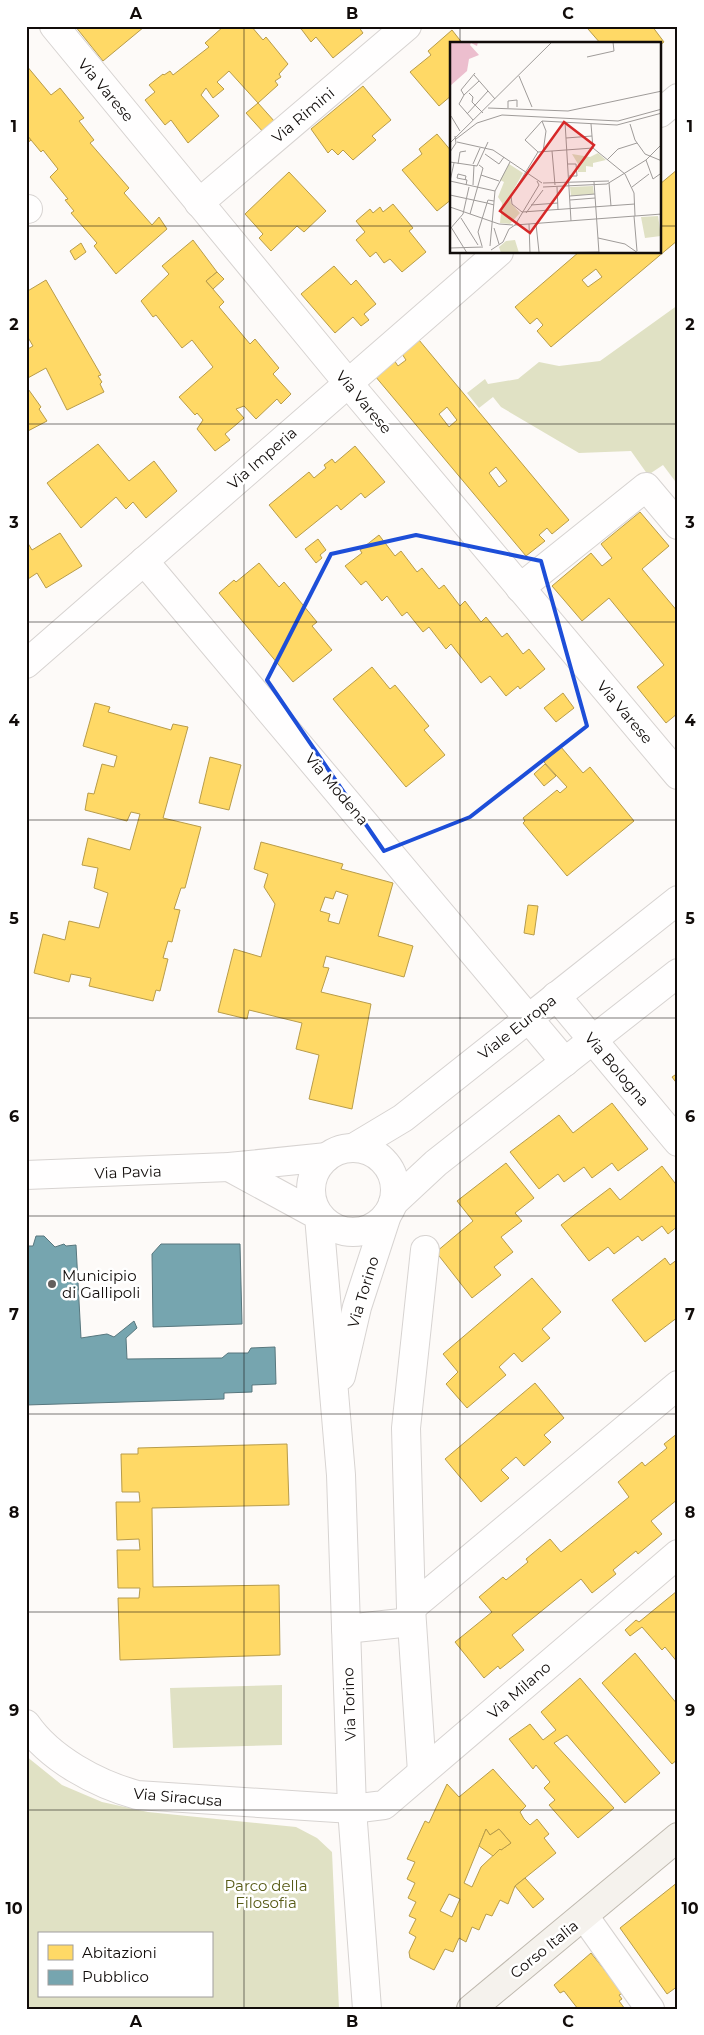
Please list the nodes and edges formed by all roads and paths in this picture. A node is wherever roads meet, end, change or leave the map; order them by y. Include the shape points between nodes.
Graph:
1 (54, 26) edge
2 (407, 26) edge
3 (678, 98) edge
4 (662, 111) edge
5 (200, 203) junction
6 (497, 254) edge
7 (348, 383) junction
8 (678, 525) edge
9 (144, 561) junction
10 (520, 588) junction
11 (26, 664) edge
12 (673, 758) edge
13 (678, 900) edge
14 (678, 973) edge
15 (556, 996) junction
16 (529, 1018) junction
17 (592, 1040) junction
18 (565, 1062) junction
19 (678, 1142) edge
20 (353, 1148) junction
21 (327, 1156) junction
22 (229, 1167) junction
23 (26, 1175) edge
24 (390, 1209) junction
25 (318, 1216) junction
26 (425, 1250) dead end
27 (678, 1385) edge
28 (335, 1399) junction
29 (678, 1554) edge
30 (411, 1615) junction
31 (346, 1629) junction
32 (26, 1724) edge
33 (422, 1772) junction
34 (352, 1809) junction
35 (678, 1837) edge
36 (584, 1916) junction
37 (367, 2009) edge
38 (471, 2009) edge
39 (650, 2009) edge

1 - 5 street, Via Varese
2 - 5 street, Via Rimini
3 - 4 street
5 - 7 street, Via Varese
6 - 7 street, Via Imperia
7 - 9 street, Via Imperia
7 - 10 street, Via Varese
8 - 10 street via 646,487
9 - 11 street, Via Imperia
9 - 16 street, Via Modena
10 - 12 street, Via Varese
13 - 15 street, Viale Europa
14 - 17 street
15 - 16 street, Viale Europa
15 - 17 street, Via Bologna
16 - 18 street, Via Modena
16 - 20 street, Viale Europa via 403,1118
17 - 18 street
17 - 19 street, Via Bologna
18 - 24 street via 436,1163
20 - 21 street
20 - 24 street via 378,1156 387,1165 395,1190
21 - 22 street, Via Pavia
21 - 25 street via 312,1178 310,1191
22 - 23 street, Via Pavia
22 - 25 street
24 - 25 street via 378,1224 366,1231 353,1233 340,1231
24 - 28 street, Via Torino via 357,1307
25 - 28 street, Via Torino
26 - 30 street via 406,1428
27 - 30 street
28 - 31 street, Via Torino
29 - 33 street, Via Milano
30 - 31 street
30 - 33 street
31 - 34 street, Via Torino
32 - 34 street, Via Siracusa via 34,1736 73,1767 115,1789 137,1795
33 - 34 street, Via Milano via 384,1805
34 - 37 street, Via Torino
35 - 36 main road, Corso Italia
36 - 38 main road, Corso Italia
36 - 39 street

